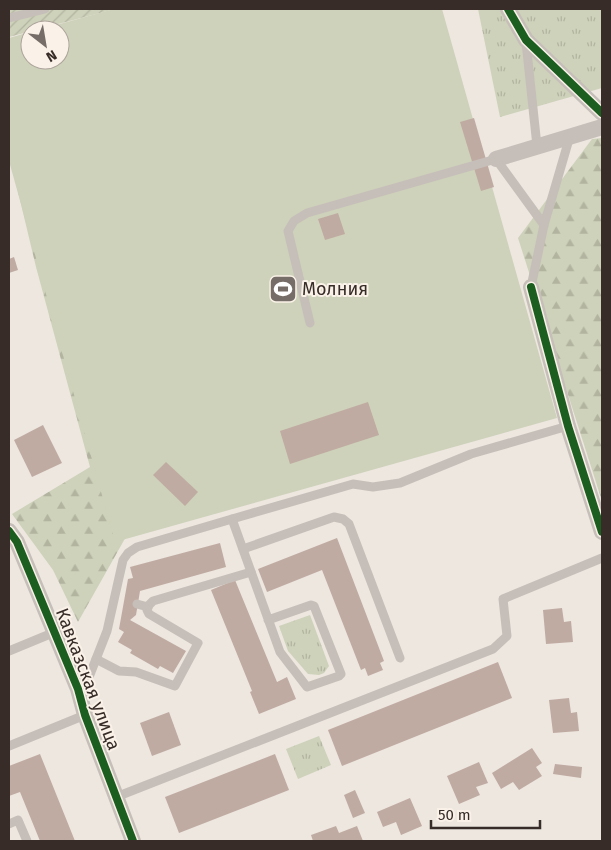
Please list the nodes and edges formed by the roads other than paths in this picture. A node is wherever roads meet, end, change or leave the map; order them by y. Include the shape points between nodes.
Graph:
1 (45, 9) edge
2 (508, 9) edge
3 (9, 18) edge
4 (526, 40) junction
5 (602, 113) edge
6 (602, 127) edge
7 (570, 136) junction
8 (536, 146) junction
9 (496, 159) junction
10 (544, 225) junction
11 (531, 287) joint
12 (310, 323) dead end
13 (568, 426) junction
14 (232, 519) junction
15 (9, 531) edge
16 (602, 532) edge
17 (243, 549) junction
18 (602, 558) edge
19 (251, 572) junction
20 (114, 599) junction
21 (124, 601) dead end
22 (137, 604) dead end
23 (148, 607) junction
24 (268, 620) junction
25 (55, 632) junction
26 (9, 650) edge
27 (400, 658) dead end
28 (96, 659) junction
29 (78, 689) junction
30 (85, 715) junction
31 (9, 746) edge
32 (116, 797) junction
33 (9, 824) edge
34 (27, 841) edge
35 (133, 841) edge

1 - 3 lane
2 - 4 street
4 - 5 street
4 - 8 lane
6 - 7 street
7 - 8 street
7 - 10 lane
8 - 9 street
9 - 10 lane
9 - 12 lane via 307,213 294,221 288,231
10 - 11 lane
11 - 13 street
13 - 14 lane via 471,454 400,483 373,487 353,484
13 - 16 street
14 - 17 lane
14 - 20 lane via 132,550 123,560
15 - 25 street, Кавказская улица via 17,542
17 - 19 lane
17 - 27 lane via 334,518 343,519 349,524
18 - 32 lane via 503,599 507,636 493,649
19 - 23 lane via 153,601
19 - 24 lane
20 - 21 lane
20 - 28 lane
22 - 23 lane
23 - 28 lane via 149,614 198,643 177,685 136,672 119,671
24 - 24 lane via 280,652 304,685 310,687 341,674 314,606
25 - 26 lane
25 - 29 street, Кавказская улица
28 - 29 lane via 89,677
29 - 30 street, Кавказская улица
30 - 31 lane
30 - 32 street, Кавказская улица
32 - 35 street, Кавказская улица
33 - 34 lane via 18,820

